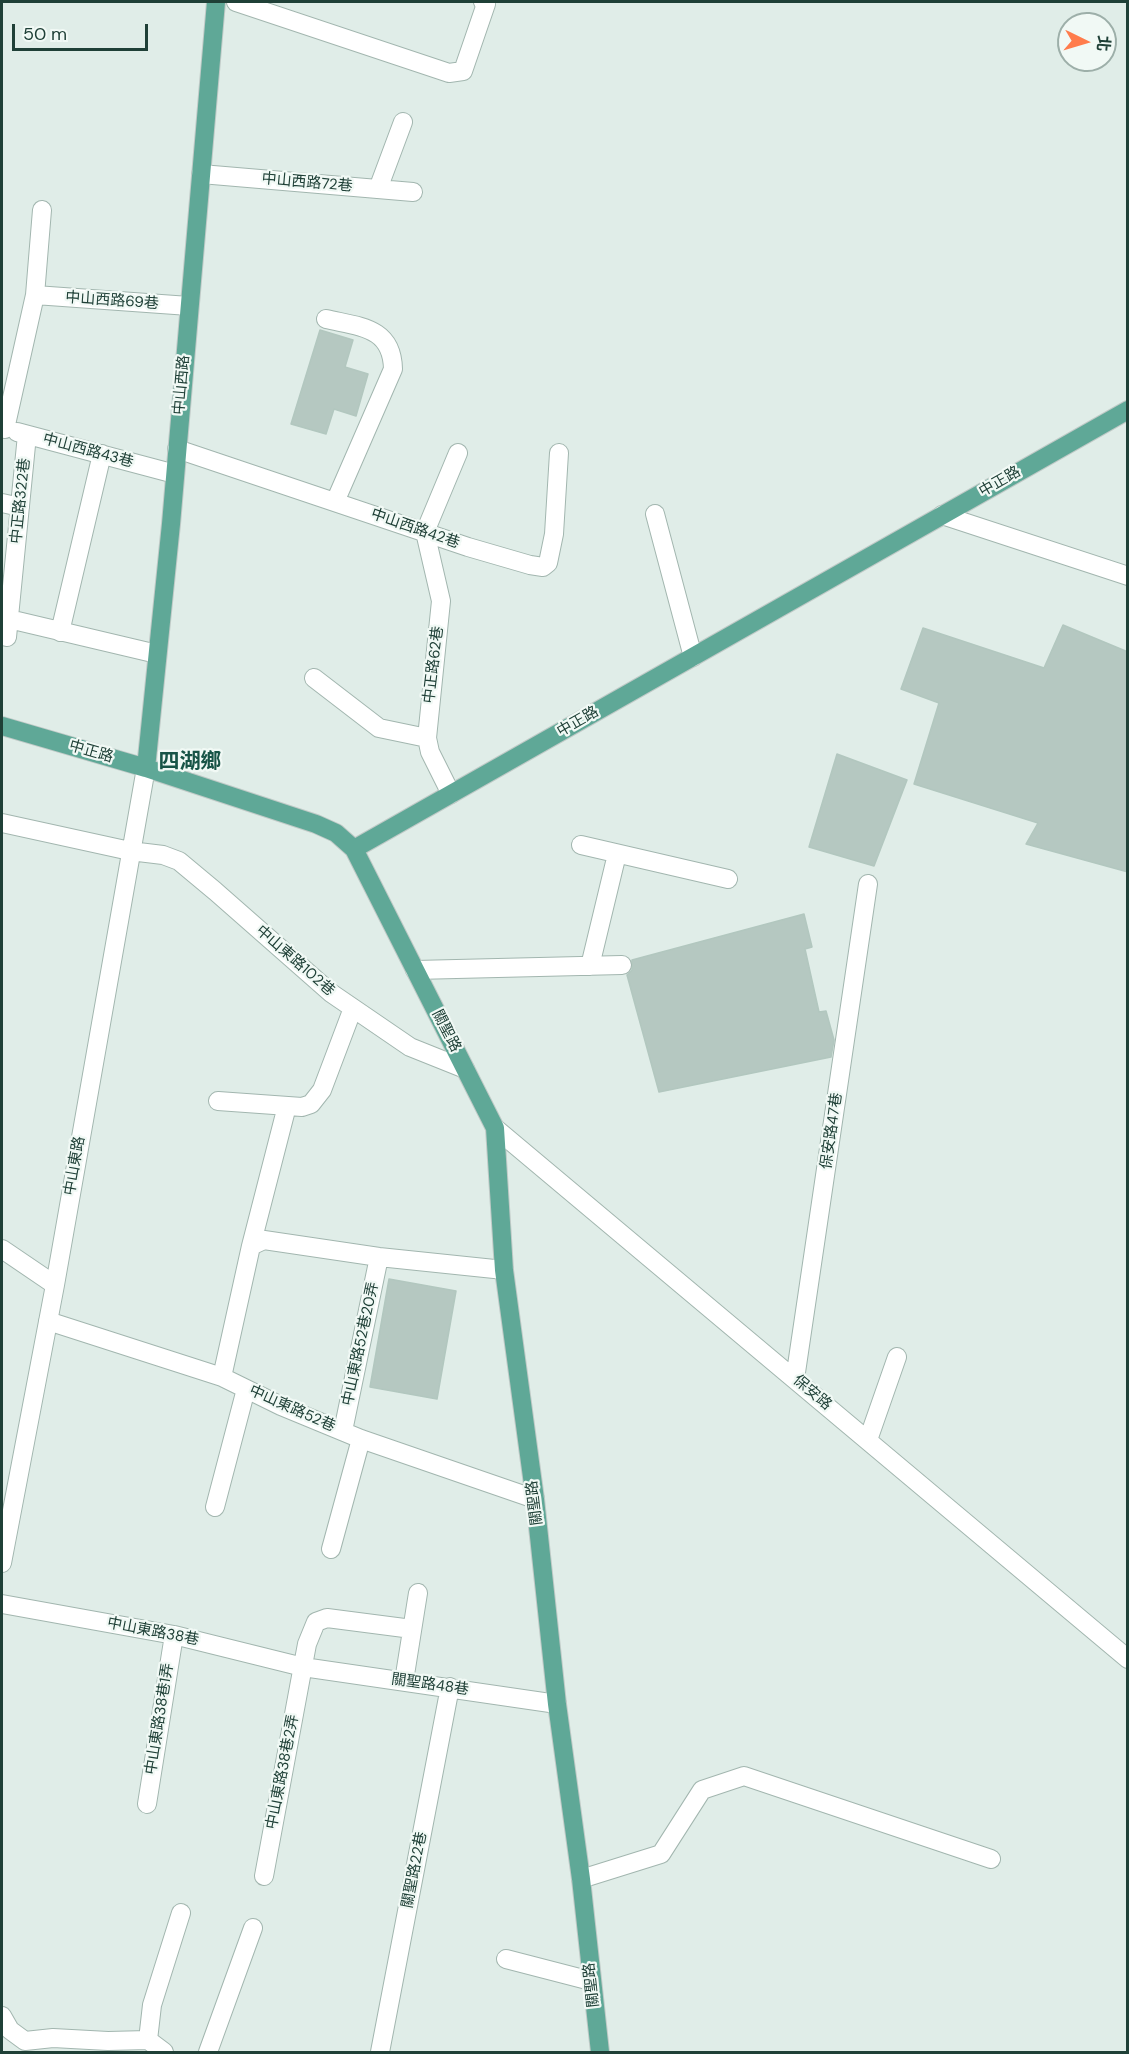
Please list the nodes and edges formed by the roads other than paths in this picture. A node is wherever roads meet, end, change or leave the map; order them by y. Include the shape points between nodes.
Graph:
1 (216, 2) edge
2 (236, 2) edge
3 (483, 2) edge
4 (403, 122) dead end
5 (201, 174) junction
6 (378, 189) junction
7 (413, 192) dead end
8 (42, 210) dead end
9 (35, 295) junction
10 (189, 306) junction
11 (326, 319) dead end
12 (1128, 410) edge
13 (3, 429) edge
14 (27, 435) junction
15 (177, 449) junction
16 (458, 453) dead end
17 (559, 453) dead end
18 (102, 454) junction
19 (175, 474) junction
20 (335, 502) junction
21 (2, 503) edge
22 (20, 507) junction
23 (655, 514) dead end
24 (942, 515) junction
25 (425, 532) junction
26 (1128, 576) edge
27 (9, 619) junction
28 (60, 632) junction
29 (3, 642) edge
30 (157, 654) junction
31 (693, 657) junction
32 (314, 678) dead end
33 (2, 726) edge
34 (427, 738) junction
35 (146, 768) junction
36 (451, 794) junction
37 (2, 823) edge
38 (581, 845) dead end
39 (354, 849) junction
40 (130, 850) junction
41 (617, 854) junction
42 (728, 879) dead end
43 (868, 884) dead end
44 (622, 965) dead end
45 (590, 966) junction
46 (416, 970) junction
47 (353, 1008) junction
48 (465, 1069) junction
49 (218, 1101) dead end
50 (287, 1106) junction
51 (495, 1128) junction
52 (251, 1246) junction
53 (2, 1249) edge
54 (379, 1257) junction
55 (504, 1270) junction
56 (55, 1284) junction
57 (48, 1322) junction
58 (897, 1357) dead end
59 (222, 1377) junction
60 (795, 1379) junction
61 (246, 1389) junction
62 (342, 1431) junction
63 (361, 1439) junction
64 (868, 1440) junction
65 (535, 1499) junction
66 (215, 1507) dead end
67 (331, 1549) dead end
68 (2, 1563) edge
69 (418, 1593) dead end
70 (2, 1604) edge
71 (412, 1629) junction
72 (174, 1635) junction
73 (1128, 1659) edge
74 (303, 1667) junction
75 (404, 1681) junction
76 (450, 1687) junction
77 (557, 1704) junction
78 (147, 1804) dead end
79 (992, 1858) dead end
80 (264, 1876) dead end
81 (581, 1879) junction
82 (181, 1913) dead end
83 (253, 1928) dead end
84 (506, 1959) dead end
85 (591, 1981) junction
86 (2, 2016) edge
87 (148, 2040) junction
88 (164, 2052) edge
89 (208, 2052) edge
90 (380, 2052) edge
91 (600, 2052) edge

1 - 5 main road, 中山西路
2 - 3 street via 449,73 463,71 486,4
4 - 6 street
5 - 6 street, 中山西路72巷
5 - 10 main road, 中山西路
6 - 7 street, 中山西路72巷
8 - 9 street
9 - 10 street, 中山西路69巷
9 - 13 street
10 - 15 main road, 中山西路
11 - 20 street via 383,337 392,352 393,369
12 - 24 main road, 中正路
13 - 14 street, 中山西路43巷
14 - 18 street, 中山西路43巷
14 - 22 street, 中正路322巷
15 - 19 main road, 中山西路
15 - 20 street, 中山西路42巷
16 - 25 street
17 - 25 street, 中山西路42巷 via 551,555 543,567
18 - 19 street, 中山西路43巷
18 - 28 street
19 - 30 main road, 中山西路
20 - 25 street, 中山西路42巷
21 - 22 street
22 - 27 street, 中正路322巷
23 - 31 street
24 - 26 street
24 - 31 main road, 中正路
25 - 34 street, 中正路62巷 via 441,601
27 - 28 street
27 - 29 street, 中正路322巷
28 - 30 street
30 - 35 main road, 中山西路
31 - 36 main road, 中正路
32 - 34 street via 379,728
33 - 35 main road, 中正路
34 - 36 street, 中正路62巷
35 - 39 main road, 中正路 via 316,824 336,833
35 - 40 street, 中山東路
36 - 39 main road, 中正路
37 - 40 street, 中山東路102巷
38 - 41 street
39 - 46 main road, 關聖路
40 - 47 street, 中山東路102巷 via 163,855 190,868
40 - 56 street, 中山東路
41 - 42 street
41 - 45 street
43 - 60 street, 保安路47巷
44 - 45 street
45 - 46 street
46 - 48 main road, 關聖路
47 - 48 street, 中山東路102巷 via 410,1047
47 - 50 street via 318,1097 302,1107
48 - 51 main road, 關聖路
49 - 50 street
50 - 52 street
51 - 55 main road, 關聖路
51 - 60 street, 保安路
52 - 54 street via 264,1240
52 - 59 street
53 - 56 street
54 - 55 street
54 - 62 street, 中山東路52巷20弄
55 - 65 main road, 關聖路
56 - 57 street, 中山東路
57 - 59 street, 中山東路52巷
57 - 68 street, 中山東路
58 - 64 street
59 - 61 street, 中山東路52巷
60 - 64 street, 保安路
61 - 62 street, 中山東路52巷
61 - 66 street
62 - 63 street, 中山東路52巷
63 - 65 street, 中山東路52巷
63 - 67 street
64 - 73 street, 保安路
65 - 77 main road, 關聖路
69 - 71 street
70 - 72 street, 中山東路38巷
71 - 74 street, 中山東路38巷2弄 via 327,1618 316,1622
71 - 75 street
72 - 74 street, 中山東路38巷
72 - 78 street, 中山東路38巷1弄
74 - 75 street, 關聖路48巷
74 - 80 street, 中山東路38巷2弄
75 - 76 street, 關聖路48巷
76 - 77 street, 關聖路48巷
76 - 90 street, 關聖路22巷
77 - 81 main road, 關聖路
79 - 81 street via 744,1776 702,1790 661,1854
81 - 85 main road, 關聖路
82 - 87 street via 152,2005
83 - 89 street
84 - 85 street
85 - 91 main road, 關聖路
86 - 87 street via 10,2030 25,2041
87 - 88 street

